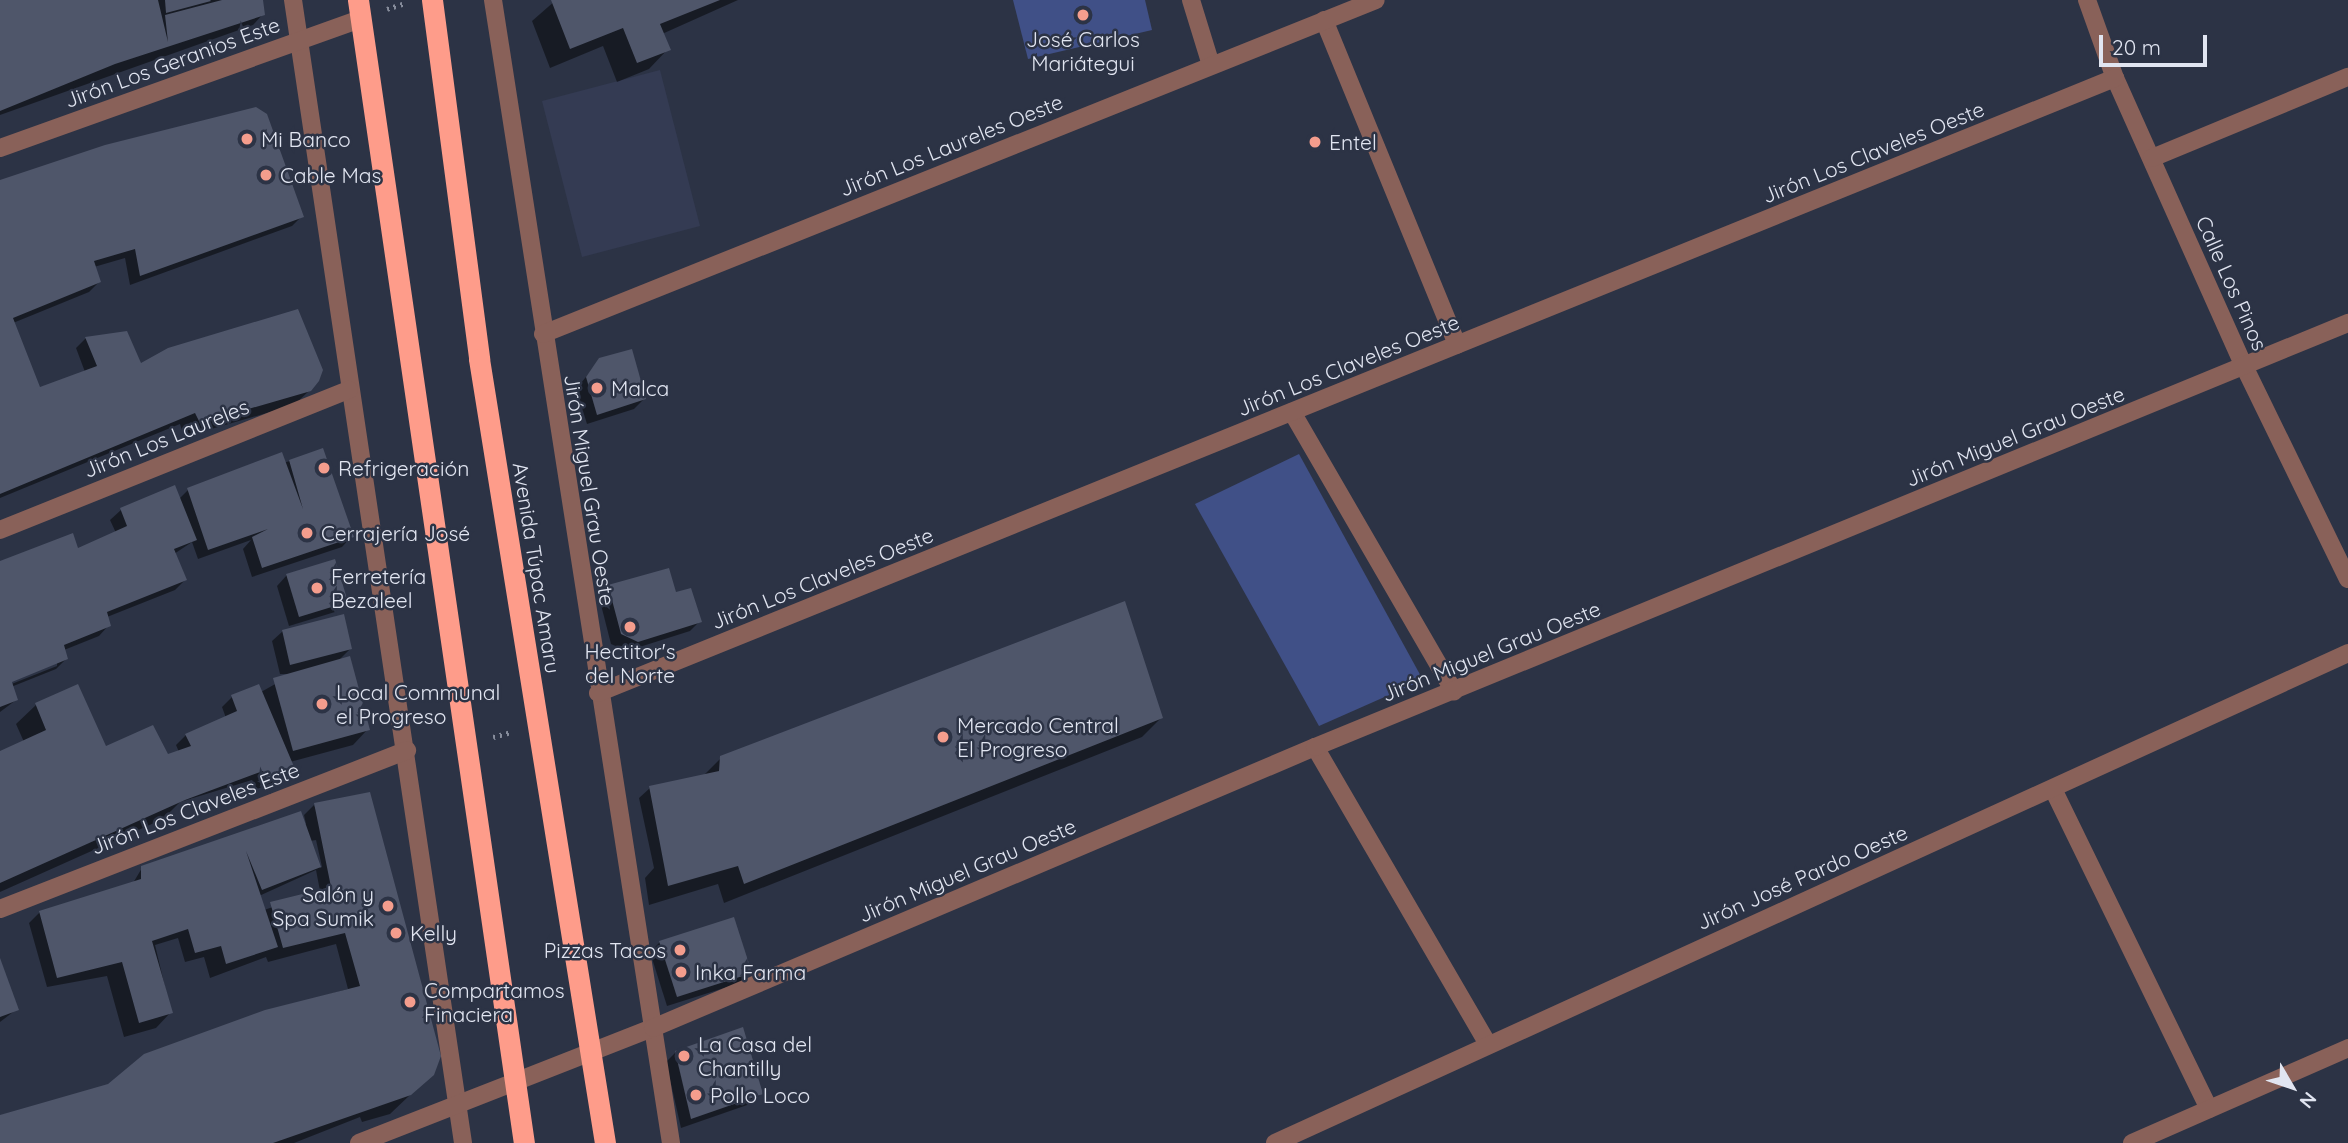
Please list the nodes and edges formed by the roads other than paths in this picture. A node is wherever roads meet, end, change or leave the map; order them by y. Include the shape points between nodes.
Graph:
1 (293, 0) edge
2 (432, 0) edge
3 (493, 0) edge
4 (1191, 0) edge
5 (1376, 0) edge
6 (2087, 0) edge
7 (359, 9) edge
8 (1324, 20) junction
9 (297, 41) junction
10 (1211, 65) junction
11 (2348, 77) edge
12 (2115, 78) junction
13 (0, 148) edge
14 (2152, 158) junction
15 (2348, 323) edge
16 (543, 334) junction
17 (1457, 345) junction
18 (2244, 366) junction
19 (349, 390) junction
20 (1292, 412) junction
21 (0, 530) edge
22 (2348, 579) edge
23 (2348, 653) edge
24 (1454, 691) junction
25 (598, 693) junction
26 (1315, 747) junction
27 (407, 750) junction
28 (2053, 789) junction
29 (0, 909) edge
30 (653, 1028) junction
31 (1487, 1042) junction
32 (2348, 1048) edge
33 (591, 1052) junction
34 (514, 1081) junction
35 (456, 1104) junction
36 (2209, 1109) junction
37 (1311, 1126) junction
38 (359, 1143) edge
39 (463, 1143) edge
40 (524, 1143) edge
41 (604, 1143) edge
42 (671, 1143) edge
43 (1275, 1143) edge
44 (1319, 1143) edge
45 (2132, 1143) edge

1 - 9 street
2 - 33 highway, Avenida Túpac Amaru via 479,359
3 - 16 street, Jirón Miguel Grau Oeste
4 - 10 street
5 - 8 street, Jirón Los Laureles Oeste
6 - 12 street, Calle Los Pinos
7 - 9 street, Jirón Los Geranios Este
7 - 34 highway
8 - 10 street, Jirón Los Laureles Oeste
8 - 17 street
9 - 13 street, Jirón Los Geranios Este
9 - 19 street
10 - 16 street, Jirón Los Laureles Oeste
11 - 14 street
12 - 14 street, Calle Los Pinos
12 - 17 street, Jirón Los Claveles Oeste
14 - 18 street, Calle Los Pinos
15 - 18 street, Jirón Miguel Grau Oeste
16 - 25 street, Jirón Miguel Grau Oeste
17 - 20 street, Jirón Los Claveles Oeste
18 - 22 street, Calle Los Pinos
18 - 24 street, Jirón Miguel Grau Oeste
19 - 21 street, Jirón Los Laureles
19 - 27 street
20 - 24 street
20 - 25 street, Jirón Los Claveles Oeste
23 - 28 street, Jirón José Pardo Oeste
24 - 26 street, Jirón Miguel Grau Oeste
25 - 30 street, Jirón Miguel Grau Oeste
26 - 30 street, Jirón Miguel Grau Oeste
26 - 31 street
27 - 29 street, Jirón Los Claveles Este
27 - 35 street
28 - 31 street, Jirón José Pardo Oeste
28 - 36 street
30 - 33 street, Jirón Miguel Grau Oeste
30 - 42 street, Jirón Miguel Grau Oeste
31 - 37 street, Jirón José Pardo Oeste
32 - 36 street
33 - 34 street, Jirón Miguel Grau Oeste
33 - 41 highway, Avenida Túpac Amaru
34 - 35 street, Jirón Miguel Grau Oeste
34 - 40 highway
35 - 38 street, Jirón Miguel Grau Oeste
35 - 39 street
36 - 45 street
37 - 43 street, Jirón José Pardo Oeste
37 - 44 street

